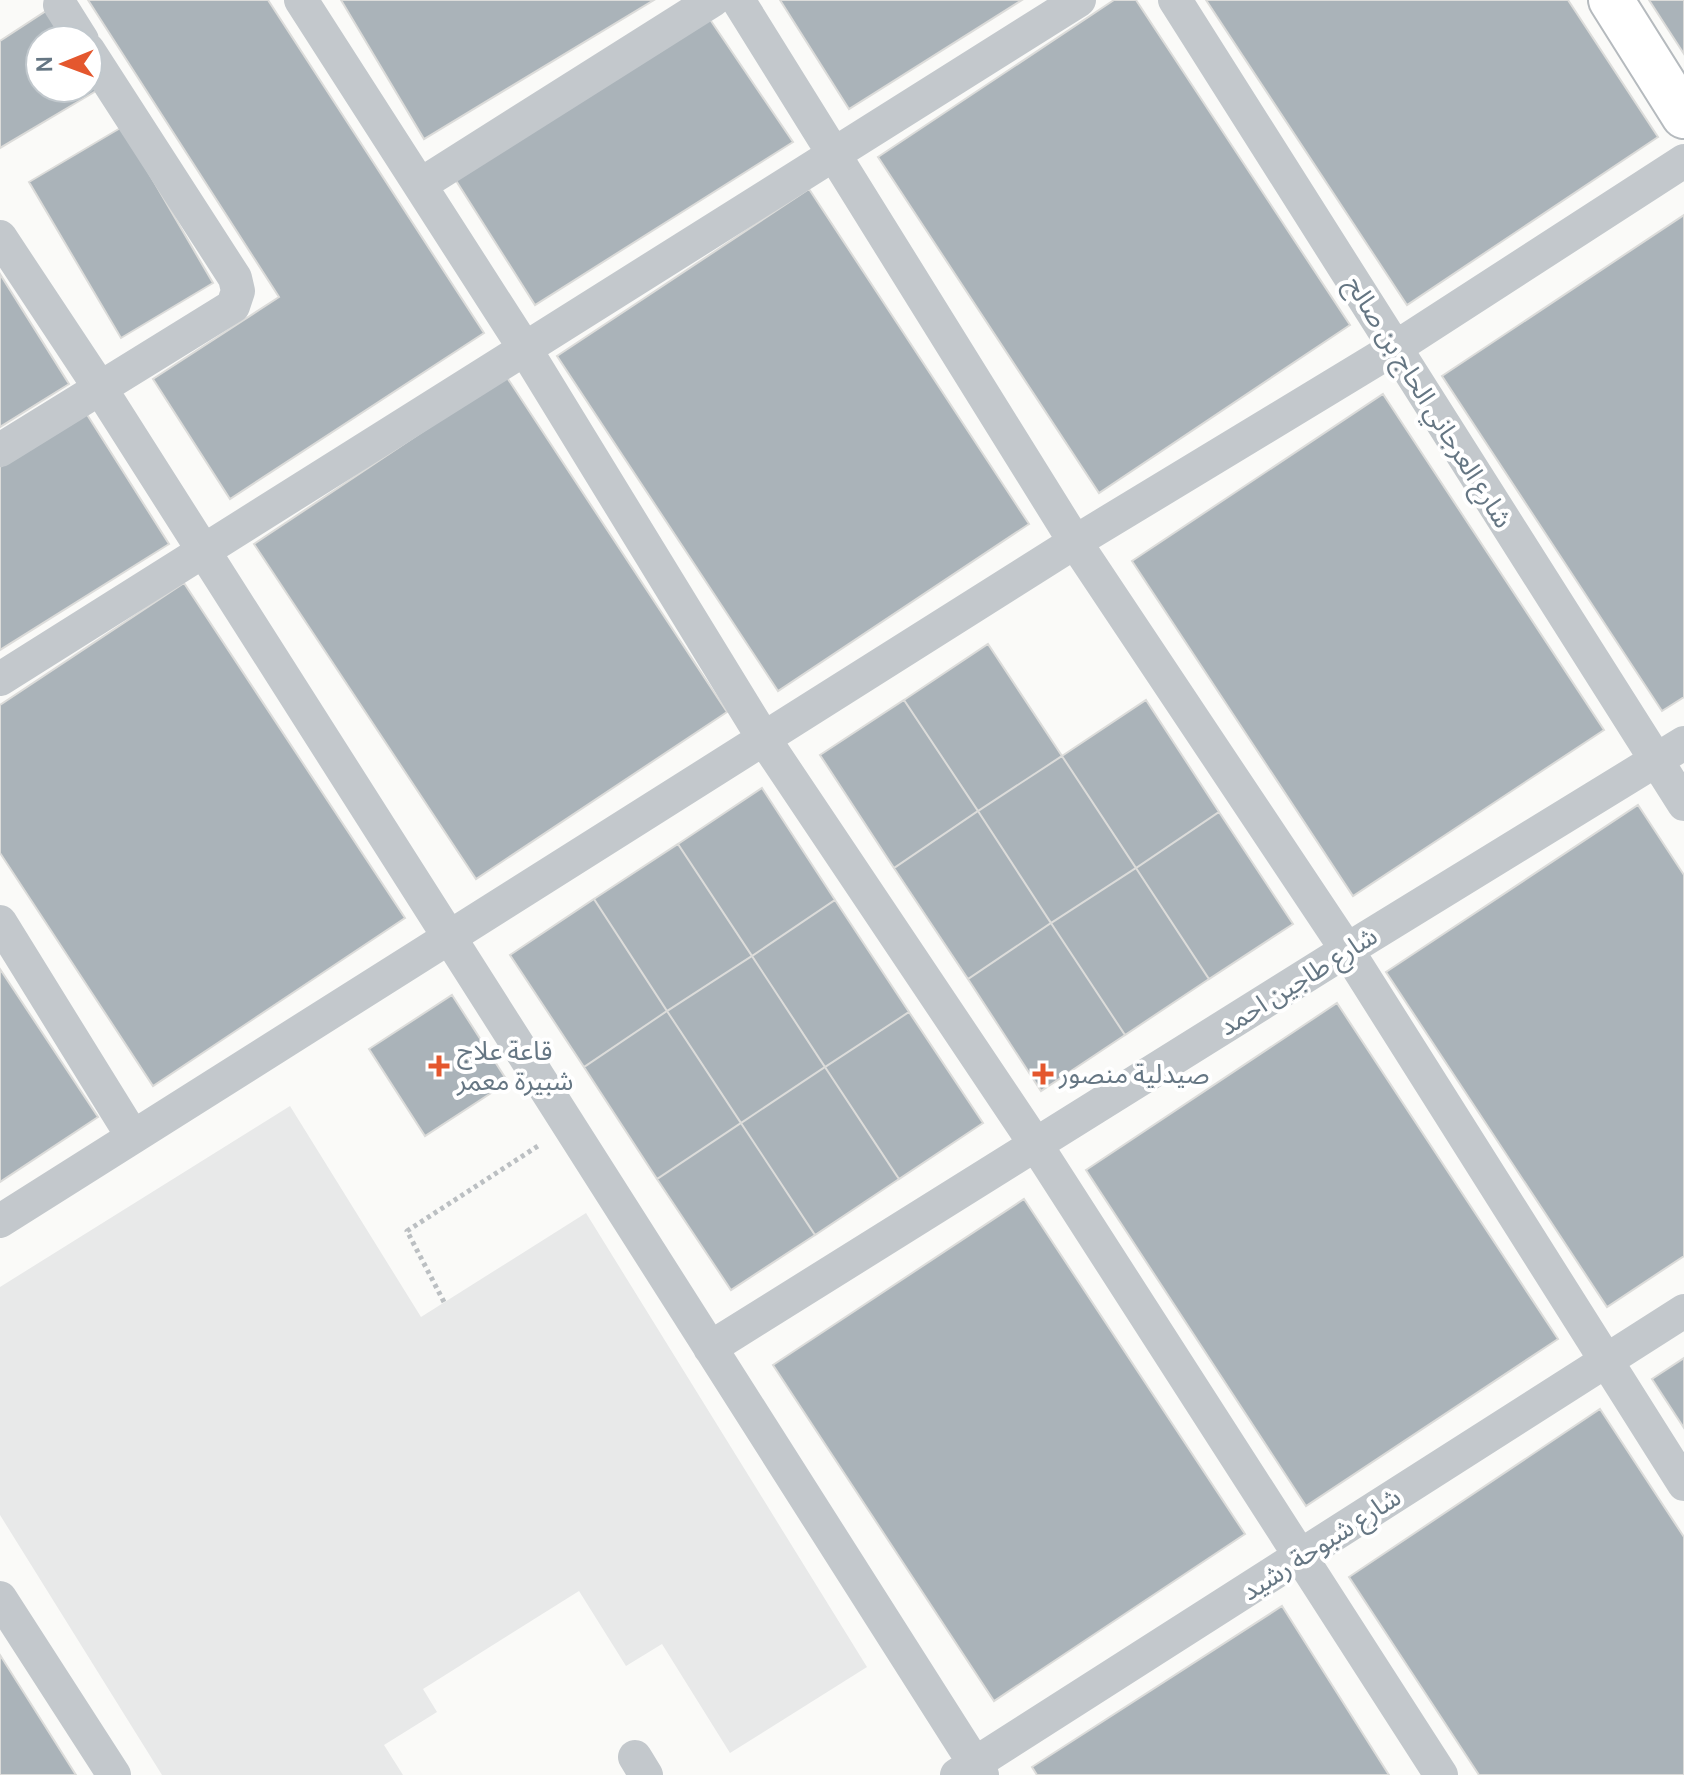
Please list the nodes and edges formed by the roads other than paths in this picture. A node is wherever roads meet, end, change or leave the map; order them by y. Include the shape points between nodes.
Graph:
1 (301, 0) edge
2 (713, 0) edge
3 (738, 0) edge
4 (1079, 0) edge
5 (1175, 0) edge
6 (1611, 0) edge
7 (60, 5) dead end
8 (72, 24) edge
9 (104, 75) edge
10 (1684, 116) edge
11 (835, 154) junction
12 (1684, 161) edge
13 (420, 185) junction
14 (0, 237) edge
15 (1395, 348) junction
16 (525, 349) junction
17 (100, 388) junction
18 (0, 450) edge
19 (1075, 542) junction
20 (203, 550) junction
21 (0, 679) edge
22 (764, 739) junction
23 (1670, 752) edge
24 (1684, 804) edge
25 (0, 922) edge
26 (450, 937) junction
27 (1347, 950) junction
28 (133, 1137) junction
29 (1036, 1145) junction
30 (0, 1221) edge
31 (1684, 1311) edge
32 (710, 1348) junction
33 (1605, 1362) junction
34 (1684, 1484) edge
35 (1301, 1556) junction
36 (0, 1598) edge
37 (971, 1771) edge
38 (114, 1775) edge
39 (1441, 1775) edge

1 - 13 street
2 - 13 street
3 - 11 street
4 - 11 street
5 - 15 street, شارع العرجاني الحاج بن صالح
6 - 10 main road
7 - 8 street
9 - 17 street via 235,278 238,291 233,306
11 - 16 street
11 - 19 street
12 - 15 street
13 - 16 street
14 - 17 street
15 - 19 street
15 - 23 street, شارع العرجاني الحاج بن صالح
16 - 20 street
16 - 22 street
17 - 18 street
17 - 20 street
19 - 22 street
19 - 27 street
20 - 21 street
20 - 26 street
22 - 26 street
22 - 29 street
23 - 24 street, شارع العرجاني الحاج بن صالح
23 - 27 street, شارع طاجين احمد
25 - 28 street
26 - 28 street
26 - 32 street
27 - 29 street, شارع طاجين احمد
27 - 33 street
28 - 30 street
29 - 32 street, شارع طاجين احمد
29 - 35 street
31 - 33 street, شارع شبوحة رشيد
32 - 37 street
33 - 34 street
33 - 35 street, شارع شبوحة رشيد
35 - 37 street, شارع شبوحة رشيد
35 - 39 street
36 - 38 street

